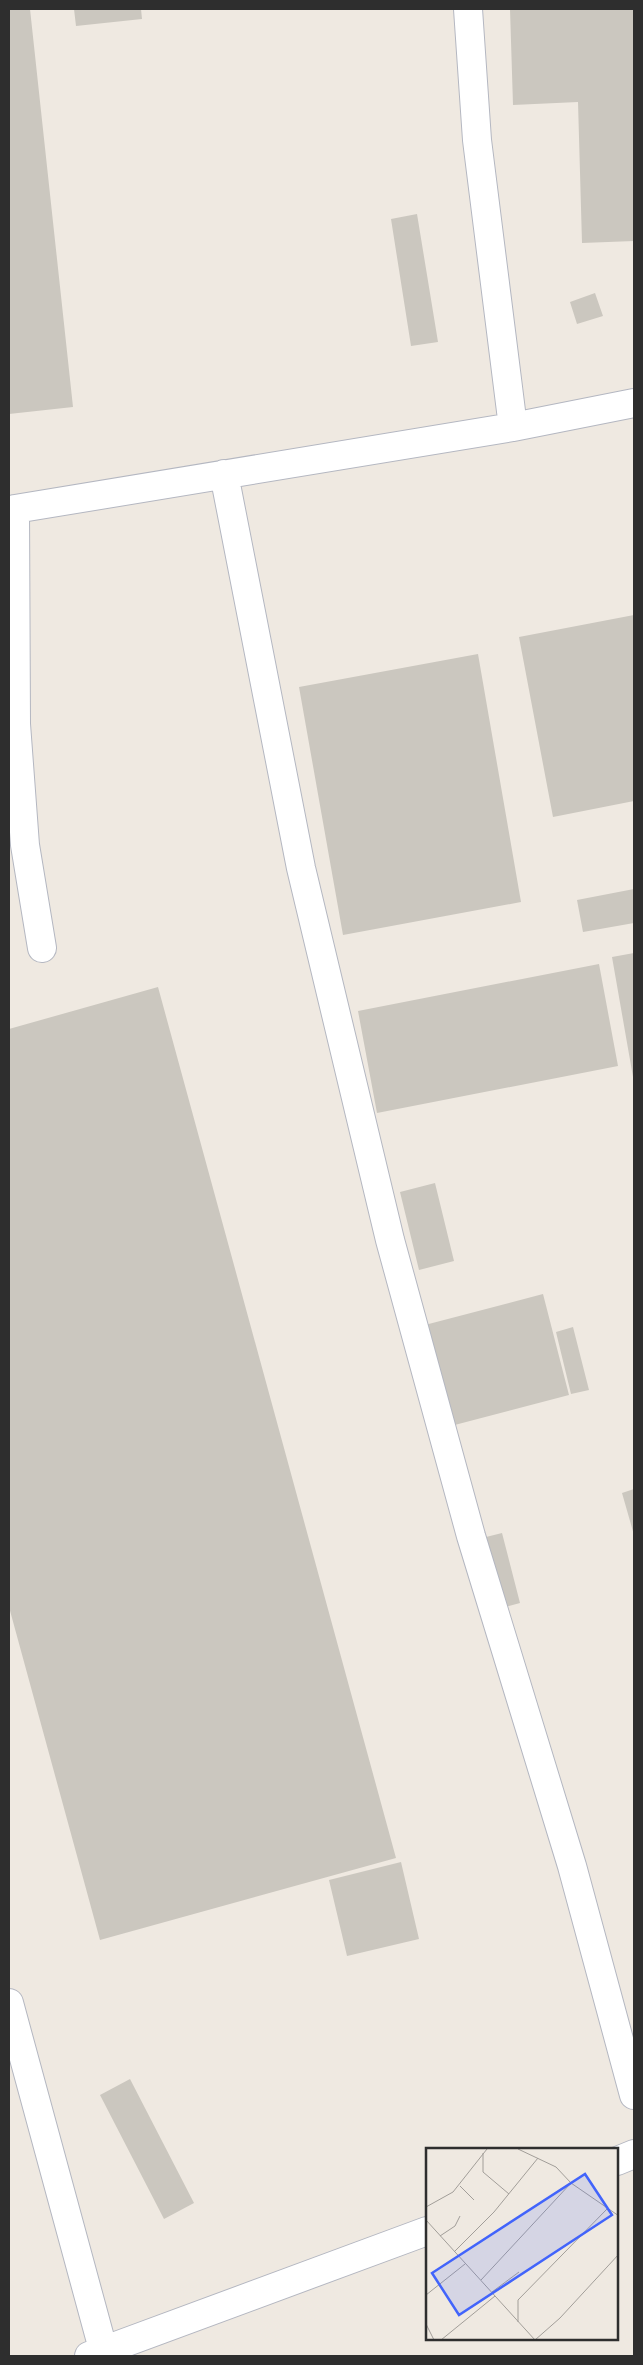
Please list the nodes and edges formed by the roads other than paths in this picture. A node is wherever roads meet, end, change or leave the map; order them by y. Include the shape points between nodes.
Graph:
1 (468, 9) edge
2 (634, 403) edge
3 (513, 427) junction
4 (224, 474) junction
5 (12, 510) edge
6 (42, 948) dead end
7 (9, 2003) edge
8 (634, 2094) edge
9 (634, 2154) edge
10 (618, 2161) edge
11 (426, 2230) edge
12 (96, 2353) edge

1 - 3 street via 477,140
2 - 3 street
3 - 4 street
4 - 5 street
4 - 8 street via 301,868 390,1240 471,1536 572,1866
5 - 6 street via 16,724 25,845
7 - 12 street
9 - 10 street
11 - 12 street

